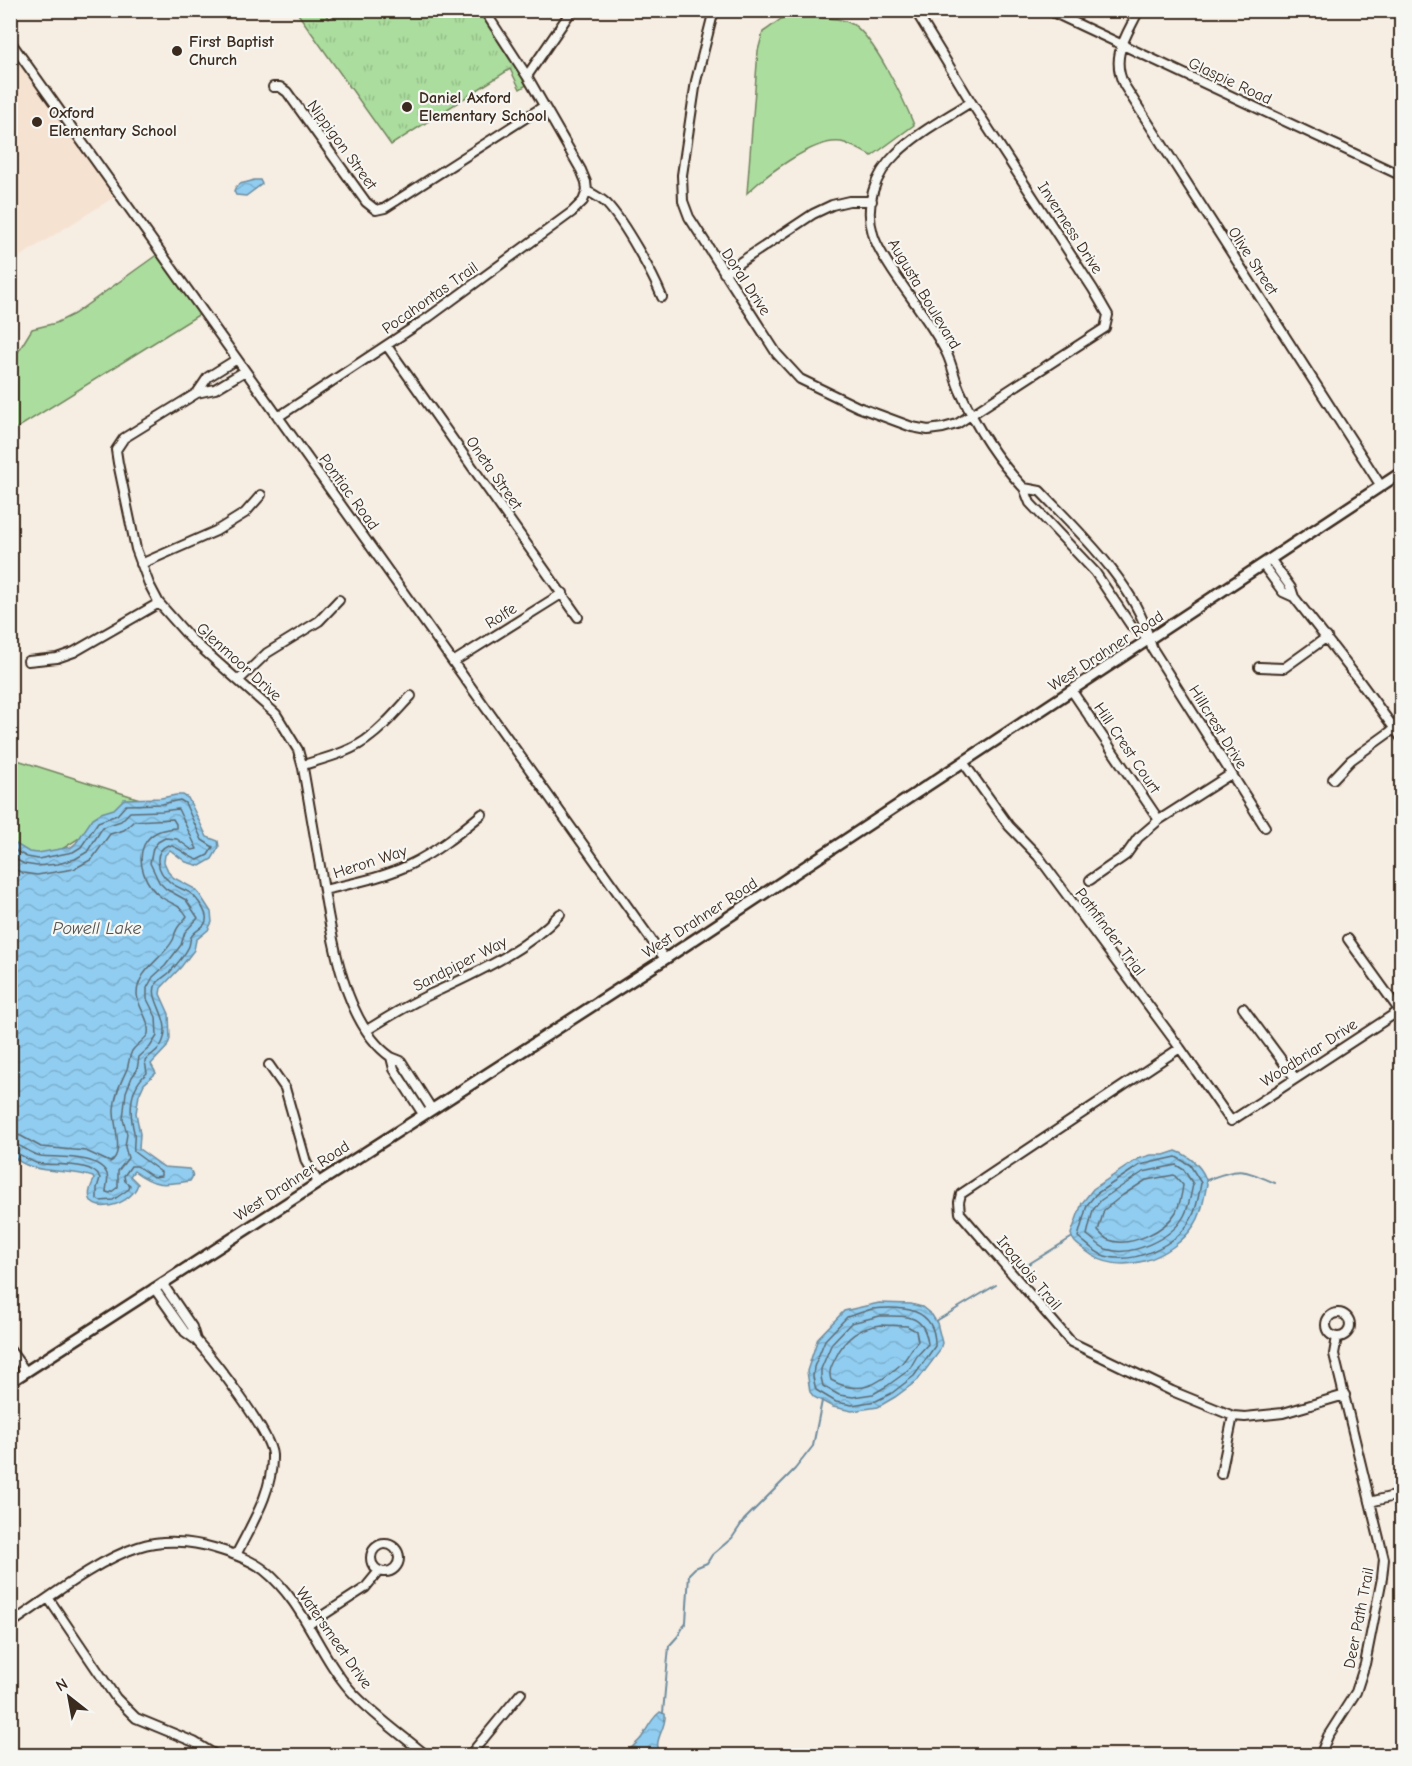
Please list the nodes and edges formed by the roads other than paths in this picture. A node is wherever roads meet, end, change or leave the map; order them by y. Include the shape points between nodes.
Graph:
1 (484, 10) edge
2 (572, 10) edge
3 (714, 10) edge
4 (915, 10) edge
5 (1048, 10) edge
6 (1139, 10) edge
7 (10, 41) edge
8 (1122, 46) junction
9 (527, 76) junction
10 (273, 87) dead end
11 (971, 102) junction
12 (544, 106) junction
13 (1401, 176) edge
14 (587, 191) junction
15 (872, 201) junction
16 (724, 273) junction
17 (662, 297) dead end
18 (387, 346) junction
19 (237, 359) junction
20 (245, 371) junction
21 (196, 393) junction
22 (972, 415) junction
23 (278, 417) junction
24 (1401, 472) edge
25 (1381, 486) junction
26 (1024, 488) junction
27 (261, 495) dead end
28 (1267, 562) junction
29 (141, 564) junction
30 (1113, 571) junction
31 (1100, 580) junction
32 (562, 593) junction
33 (339, 600) dead end
34 (159, 603) junction
35 (578, 617) dead end
36 (1327, 637) junction
37 (1149, 639) junction
38 (28, 661) dead end
39 (453, 662) junction
40 (1259, 667) dead end
41 (239, 680) junction
42 (1072, 691) junction
43 (411, 696) dead end
44 (1394, 729) junction
45 (1401, 739) edge
46 (963, 762) junction
47 (303, 765) junction
48 (1231, 774) junction
49 (1333, 779) dead end
50 (482, 814) dead end
51 (1159, 820) junction
52 (1264, 827) dead end
53 (1090, 880) dead end
54 (324, 890) junction
55 (560, 914) dead end
56 (1348, 939) dead end
57 (665, 959) junction
58 (1244, 1008) dead end
59 (1400, 1010) edge
60 (367, 1030) junction
61 (1180, 1048) junction
62 (269, 1065) dead end
63 (1295, 1078) junction
64 (427, 1111) junction
65 (1231, 1121) joint
66 (318, 1182) junction
67 (158, 1286) junction
68 (1337, 1337) dead end
69 (10, 1350) edge
70 (10, 1370) edge
71 (26, 1372) junction
72 (13, 1380) edge
73 (1345, 1395) junction
74 (1233, 1416) junction
75 (1221, 1474) dead end
76 (1401, 1494) edge
77 (1370, 1502) junction
78 (236, 1555) junction
79 (379, 1571) dead end
80 (49, 1599) junction
81 (10, 1624) edge
82 (308, 1624) junction
83 (520, 1693) dead end
84 (217, 1755) edge
85 (427, 1755) edge
86 (469, 1755) edge
87 (1320, 1755) edge

1 - 9 street
2 - 9 street
3 - 16 street, Doral Drive via 696,81 682,195 688,217
4 - 11 street, Inverness Drive
5 - 8 street, Glaspie Road
6 - 8 street, Olive Street
7 - 19 street, Pontiac Road
8 - 13 street, Glaspie Road
8 - 25 street, Olive Street via 1117,64 1124,85
9 - 12 street
10 - 12 street, Nippigon Street via 287,92 366,202 378,210
11 - 15 street, Augusta Boulevard via 895,154 880,173
11 - 22 street, Inverness Drive via 1108,315 1105,328
12 - 14 street via 581,170
14 - 17 street via 601,199 616,216
14 - 18 street, Pocahontas Trail via 572,212
15 - 16 street via 849,201 823,209
15 - 22 street, Augusta Boulevard via 873,234 947,354
16 - 22 street, Doral Drive via 777,354 800,379 912,427 943,428
18 - 23 street, Pocahontas Trail
18 - 32 street, Oneta Street
19 - 20 street, Pontiac Road
19 - 21 street, Glenmoor Drive via 208,377
20 - 21 street, Glenmoor Drive via 214,389
20 - 23 street, Pontiac Road
21 - 29 street, Glenmoor Drive via 124,438 116,450
22 - 26 street, Augusta Boulevard
23 - 39 street, Pontiac Road
24 - 25 street, West Drahner Road
25 - 28 street, West Drahner Road
26 - 30 street, Augusta Boulevard via 1040,491
26 - 31 street, Augusta Boulevard via 1030,502
27 - 29 street via 245,513 216,531
28 - 36 street
28 - 37 street, West Drahner Road
29 - 34 street, Glenmoor Drive
30 - 31 street
30 - 37 street, Augusta Boulevard via 1144,620
31 - 37 street, Augusta Boulevard via 1132,627
32 - 35 street, Oneta Street
32 - 39 street, Rolfe
33 - 41 street via 319,621 267,653
34 - 38 street via 74,652
34 - 41 street, Glenmoor Drive via 190,638
36 - 40 street via 1284,668
36 - 44 street
37 - 42 street, West Drahner Road
37 - 48 street, Hillcrest Drive
39 - 57 street, Pontiac Road
41 - 47 street, Glenmoor Drive via 276,714
42 - 46 street, West Drahner Road
42 - 51 street, Hill Crest Court
43 - 47 street via 360,744
44 - 45 street
44 - 49 street via 1351,760
46 - 57 street, West Drahner Road
46 - 61 street, Pathfinder Trial
47 - 54 street, Glenmoor Drive
48 - 51 street
48 - 52 street, Hillcrest Drive
50 - 54 street, Heron Way via 445,844 409,865
51 - 53 street via 1126,855
54 - 60 street, Glenmoor Drive via 339,963
55 - 60 street, Sandpiper Way via 542,933 511,953
56 - 59 street
57 - 64 street, West Drahner Road
58 - 63 street
59 - 63 street, Woodbriar Drive
60 - 64 street, Glenmoor Drive via 381,1050 401,1061
61 - 65 street, Pathfinder Trial
61 - 74 street, Iroquois Trail via 961,1194 958,1208 1071,1342 1172,1392
62 - 66 street via 285,1088 306,1162
63 - 65 street, Woodbriar Drive
64 - 66 street, West Drahner Road
66 - 67 street, West Drahner Road
67 - 71 street, West Drahner Road
67 - 78 street via 192,1327 196,1340 264,1433 272,1452 264,1499
68 - 73 street, Deer Path Trail via 1334,1354
69 - 71 street
70 - 72 street
71 - 72 street, West Drahner Road
73 - 74 street, Iroquois Trail via 1283,1413
73 - 77 street, Deer Path Trail
74 - 75 street
76 - 77 street
77 - 87 street, Deer Path Trail via 1384,1559 1382,1578 1356,1692
78 - 80 street, Watersmeet Drive via 201,1544 140,1546 115,1556
78 - 82 street, Watersmeet Drive via 263,1569 289,1594
79 - 82 street via 365,1588
80 - 81 street, Watersmeet Drive
80 - 84 street via 116,1698 136,1718
82 - 85 street, Watersmeet Drive via 350,1690
83 - 86 street

